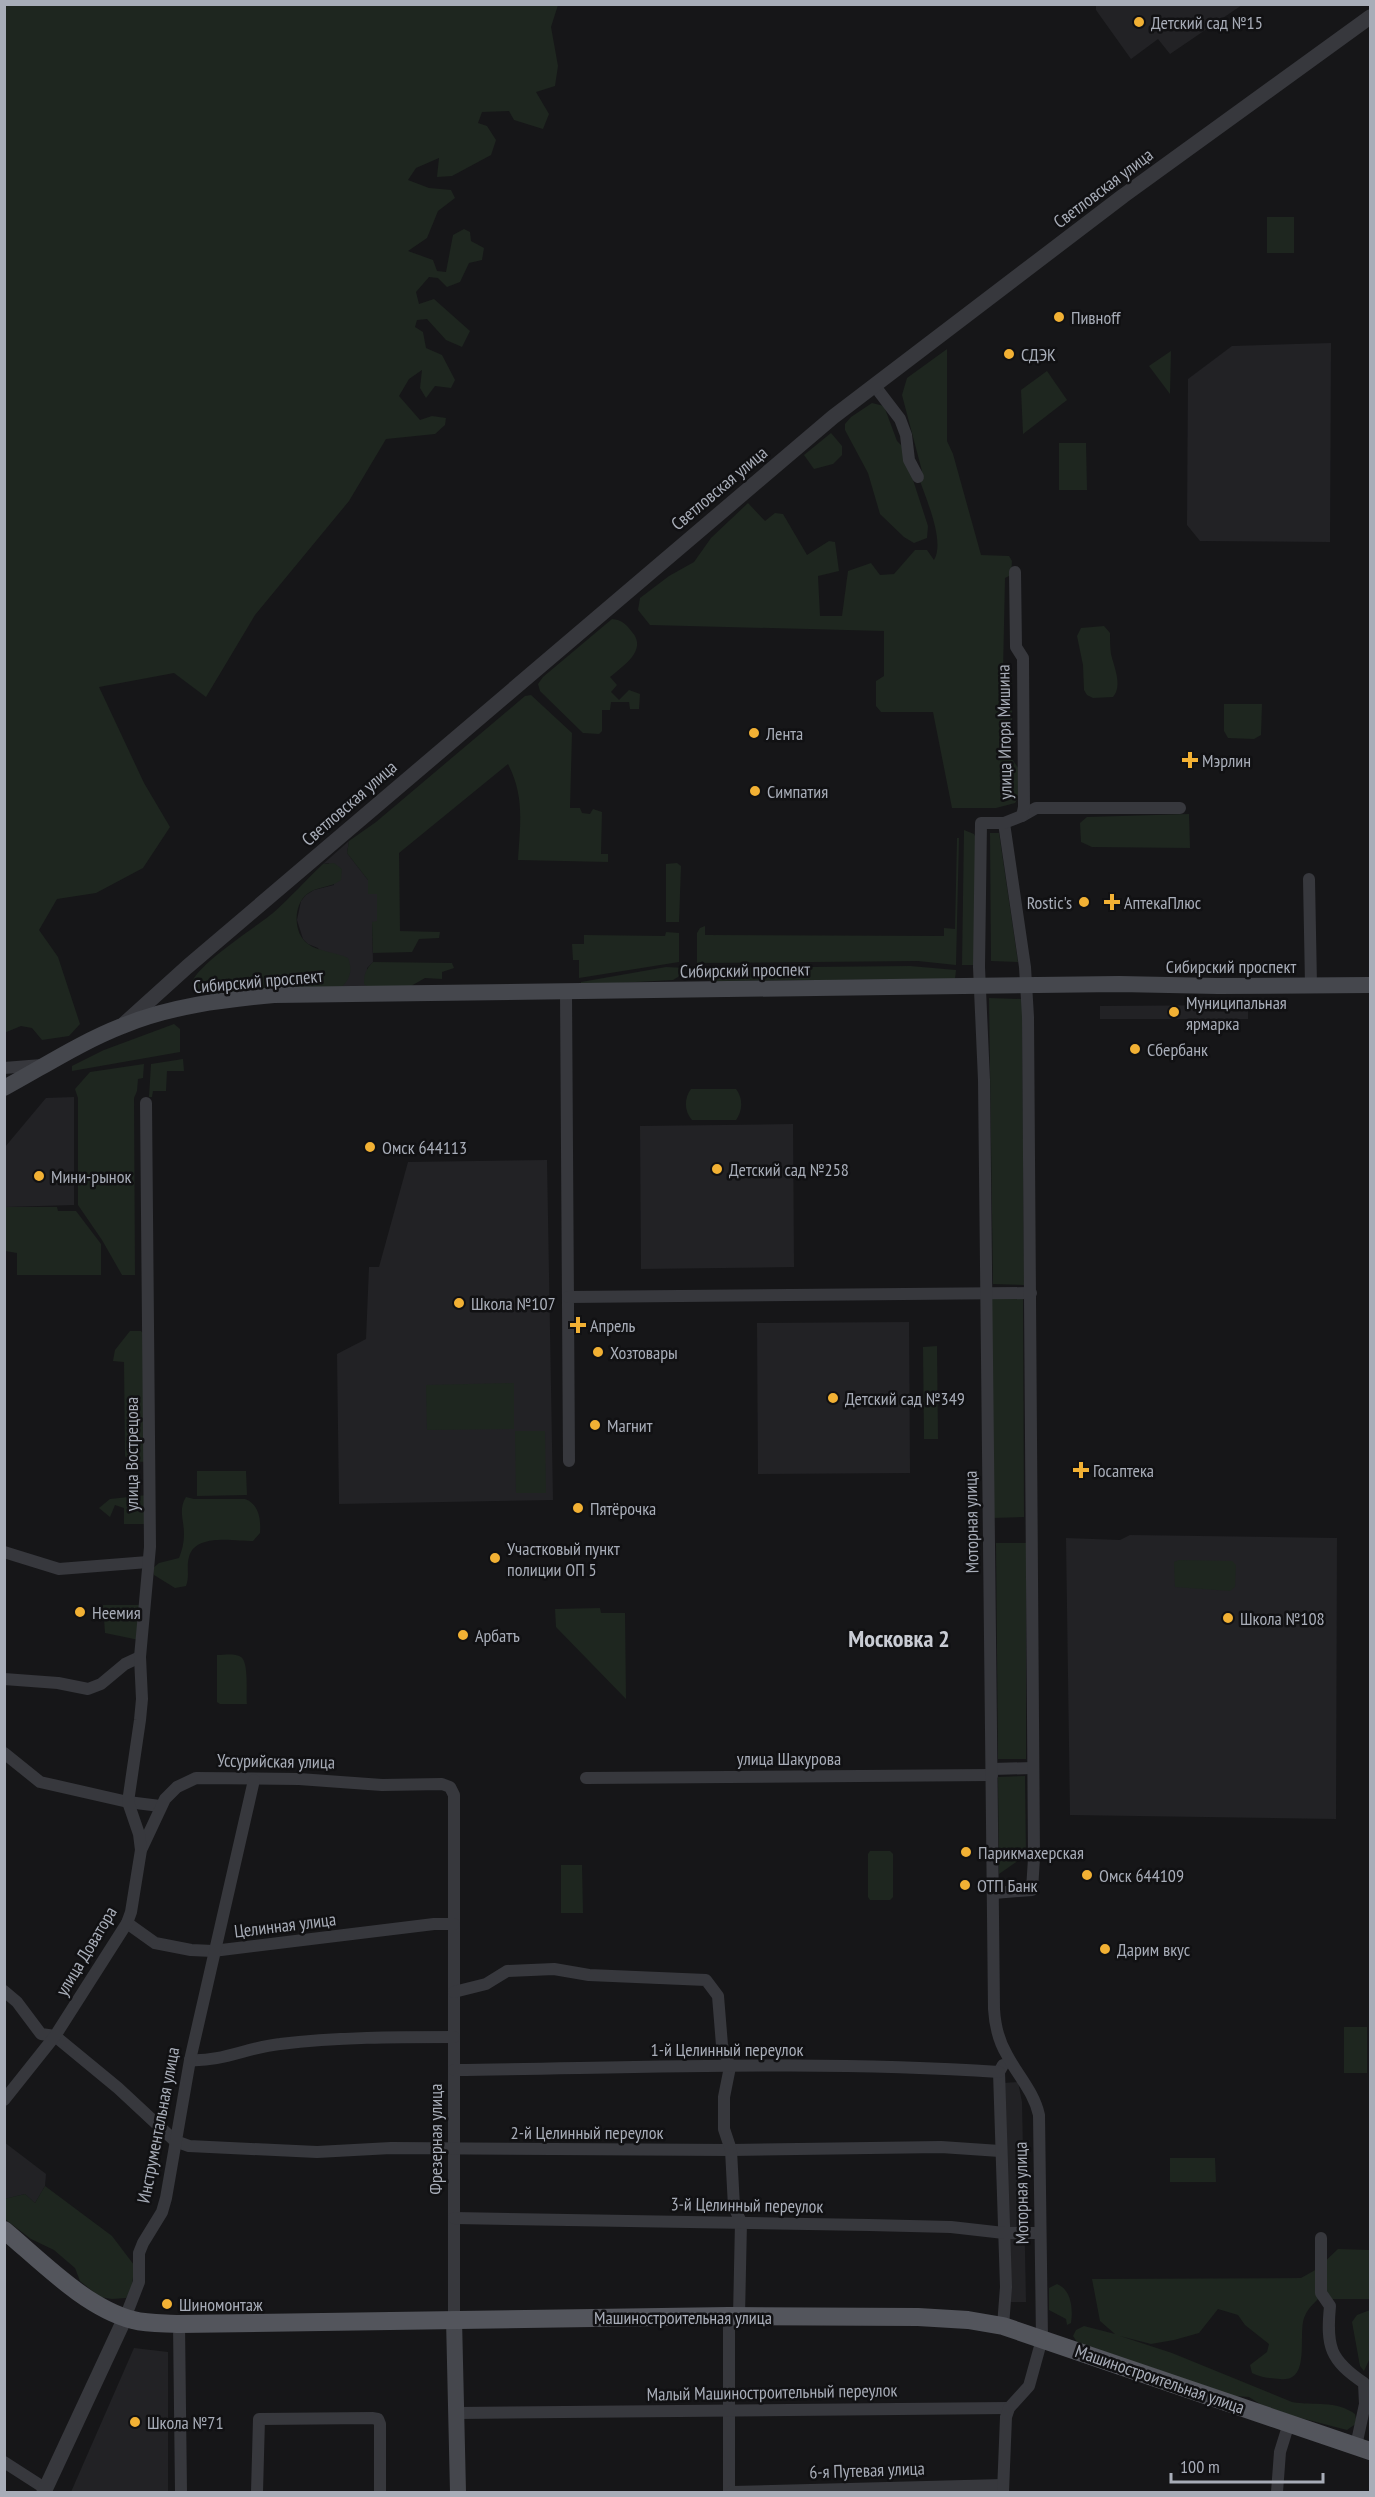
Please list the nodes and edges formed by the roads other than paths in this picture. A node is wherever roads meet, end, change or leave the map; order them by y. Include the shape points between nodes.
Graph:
1 (1371, 17) edge
2 (874, 385) junction
3 (918, 477) dead end
4 (1015, 572) dead end
5 (1180, 808) dead end
6 (1022, 816) junction
7 (1004, 823) junction
8 (1310, 879) dead end
9 (1311, 985) junction
10 (1371, 985) edge
11 (1026, 986) junction
12 (981, 987) junction
13 (566, 992) junction
14 (123, 1025) junction
15 (46, 1065) junction
16 (4, 1068) edge
17 (4, 1088) edge
18 (146, 1103) dead end
19 (1030, 1293) junction
20 (987, 1294) junction
21 (568, 1297) junction
22 (569, 1461) dead end
23 (4, 1552) edge
24 (148, 1562) junction
25 (140, 1657) junction
26 (4, 1679) edge
27 (4, 1753) edge
28 (1033, 1768) junction
29 (992, 1772) junction
30 (586, 1778) dead end
31 (254, 1780) junction
32 (450, 1787) joint
33 (128, 1802) junction
34 (160, 1806) junction
35 (141, 1850) junction
36 (994, 1893) junction
37 (127, 1923) junction
38 (454, 1924) junction
39 (213, 1951) junction
40 (4, 1991) edge
41 (454, 1992) junction
42 (55, 2036) junction
43 (454, 2037) junction
44 (1006, 2055) junction
45 (190, 2060) junction
46 (730, 2067) junction
47 (454, 2070) junction
48 (999, 2072) junction
49 (4, 2100) edge
50 (175, 2141) junction
51 (454, 2150) junction
52 (731, 2150) junction
53 (1000, 2151) junction
54 (454, 2218) junction
55 (741, 2222) junction
56 (4, 2230) edge
57 (1004, 2233) junction
58 (1040, 2233) junction
59 (1321, 2238) dead end
60 (734, 2316) junction
61 (125, 2318) junction
62 (454, 2319) junction
63 (179, 2324) junction
64 (1003, 2326) junction
65 (1042, 2340) junction
66 (1009, 2408) junction
67 (728, 2410) junction
68 (458, 2413) junction
69 (1289, 2423) junction
70 (1363, 2448) edge
71 (4, 2462) edge
72 (1003, 2488) edge
73 (45, 2491) edge
74 (181, 2493) edge
75 (257, 2493) edge
76 (380, 2493) edge
77 (458, 2493) edge
78 (730, 2493) edge
79 (1277, 2493) edge

1 - 2 street, Светловская улица via 1131,190
2 - 3 street via 900,419 909,460
2 - 14 street, Светловская улица via 616,600
4 - 6 street, улица Игоря Мишина via 1016,647 1023,658
5 - 6 street via 1036,808
6 - 7 street, улица Игоря Мишина
7 - 11 street, улица Игоря Мишина
7 - 12 street, Моторная улица via 981,823
8 - 9 street
9 - 10 main road, Сибирский проспект
9 - 11 main road, Сибирский проспект
11 - 12 main road, Сибирский проспект
11 - 19 street
12 - 13 main road, Сибирский проспект
12 - 20 street, Моторная улица
13 - 14 main road, Сибирский проспект via 274,995 178,1008
13 - 21 street
14 - 15 main road, Сибирский проспект
15 - 16 street
15 - 17 main road, Сибирский проспект
18 - 24 street, улица Вострецова
19 - 20 street
19 - 28 street
20 - 21 street
20 - 29 street, Моторная улица
21 - 22 street
23 - 24 street via 59,1569
24 - 25 street, улица Вострецова
25 - 26 street via 88,1689
25 - 33 street, улица Вострецова via 142,1699
27 - 33 street via 40,1782
28 - 29 street, улица Шакурова
28 - 36 street via 1032,1890
29 - 30 street, улица Шакурова
29 - 36 street, Моторная улица
31 - 32 street, Уссурийская улица
31 - 34 street, Уссурийская улица via 189,1780
31 - 39 street, Инструментальная улица
32 - 38 street, Фрезерная улица via 454,1795
33 - 34 street
33 - 35 street, улица Доватора
34 - 35 street, Уссурийская улица
35 - 37 street, улица Доватора
36 - 44 street, Моторная улица via 994,2009 998,2037
37 - 39 street, Целинная улица via 155,1943
37 - 42 street, улица Доватора
38 - 39 street, Целинная улица
38 - 41 street, Фрезерная улица
39 - 45 street, Инструментальная улица
40 - 42 street via 41,2034
41 - 43 street, Фрезерная улица
41 - 46 street via 486,1984 507,1971 554,1969 589,1975 706,1980 718,1996 722,2045
42 - 49 street, улица Доватора
42 - 50 street
43 - 45 street via 331,2039 277,2044 218,2058
43 - 47 street, Фрезерная улица
44 - 48 street, Моторная улица
44 - 58 street, Моторная улица via 1036,2101 1039,2115
45 - 50 street, Инструментальная улица
46 - 47 street, 1-й Целинный переулок
46 - 48 street, 1-й Целинный переулок
46 - 52 street via 724,2097 724,2129
47 - 51 street, Фрезерная улица
48 - 53 street, Моторная улица
50 - 51 street, 2-й Целинный переулок via 224,2149 317,2152
50 - 61 street, Инструментальная улица via 164,2205 139,2253 139,2282
51 - 52 street, 2-й Целинный переулок
51 - 54 street, Фрезерная улица
52 - 53 street, 2-й Целинный переулок via 941,2147
52 - 55 street via 734,2207
53 - 57 street, Моторная улица
54 - 55 street, 3-й Целинный переулок
54 - 62 street, Фрезерная улица
55 - 57 street, 3-й Целинный переулок via 951,2227
55 - 60 street
56 - 61 main road, Машиностроительная улица via 68,2283
57 - 58 street, 3-й Целинный переулок
57 - 64 street, Моторная улица
58 - 65 street, Моторная улица
59 - 70 street via 1321,2293 1330,2306 1333,2355 1342,2368 1364,2383
60 - 62 main road, Машиностроительная улица
60 - 64 main road, Машиностроительная улица via 918,2317
60 - 67 street
61 - 63 main road, Машиностроительная улица
61 - 73 street, Инструментальная улица
62 - 63 main road, Машиностроительная улица
62 - 68 main road, Фрезерная улица
63 - 74 street
64 - 65 main road, Машиностроительная улица
65 - 66 street via 1029,2386
65 - 69 main road, Машиностроительная улица
66 - 67 street, Малый Машиностроительный переулок
66 - 72 street via 1004,2426
67 - 68 street, Малый Машиностроительный переулок
67 - 78 street
68 - 77 main road, Фрезерная улица
69 - 70 main road, Машиностроительная улица
69 - 79 street via 1280,2452
71 - 73 street
72 - 78 street, 6-я Путевая улица
75 - 76 street via 259,2419 372,2418 380,2424

